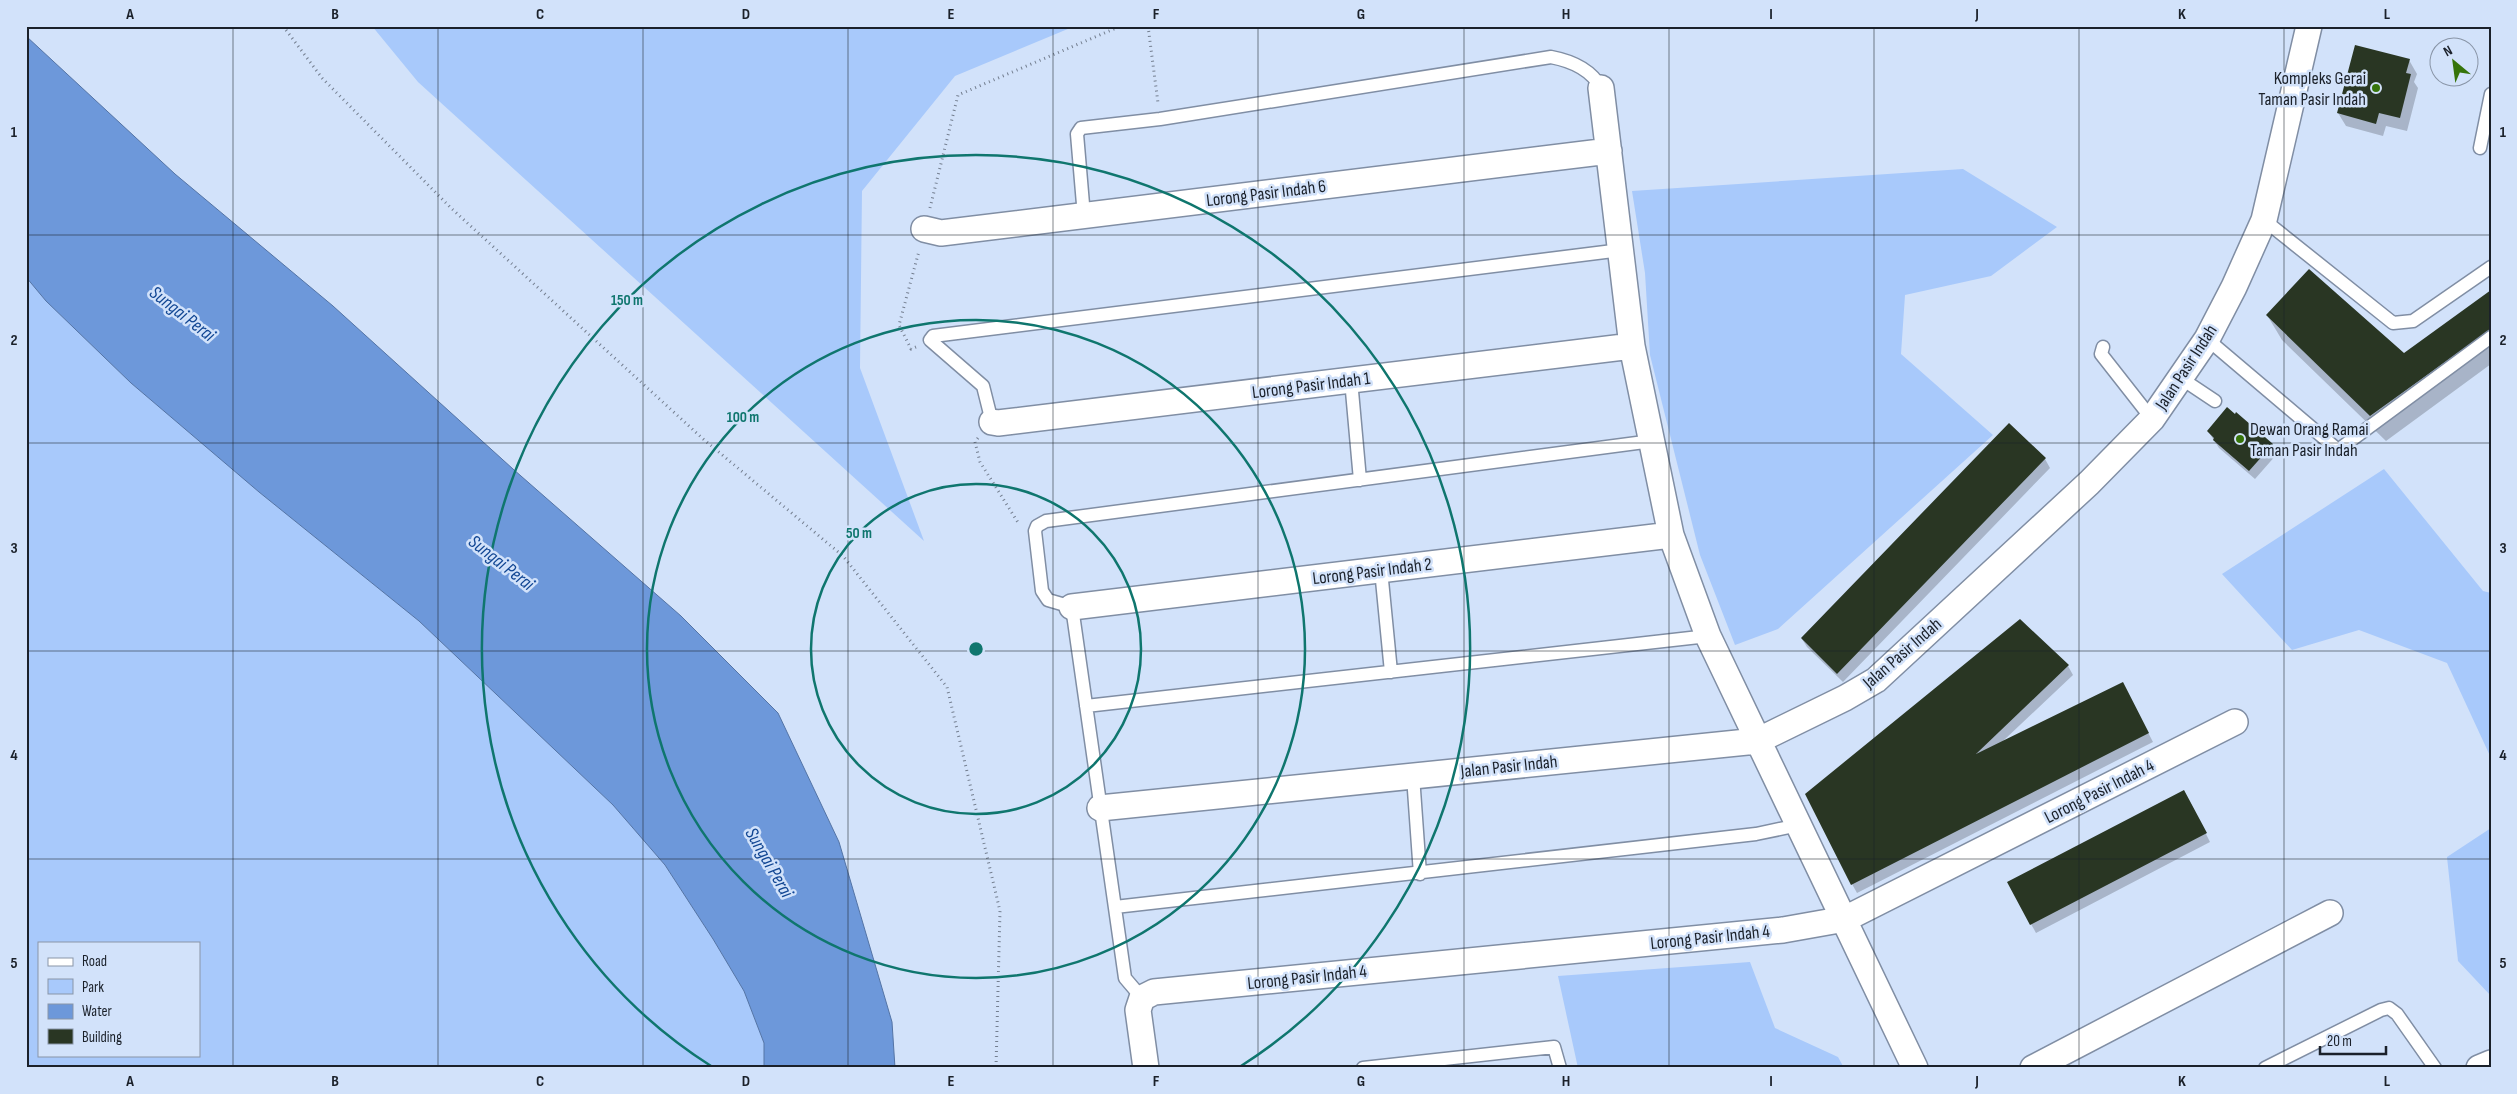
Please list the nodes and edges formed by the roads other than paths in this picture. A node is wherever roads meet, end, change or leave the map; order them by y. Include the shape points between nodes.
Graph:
1 (2309, 26) edge
2 (1601, 88) joint
3 (2491, 94) edge
4 (2480, 148) dead end
5 (1609, 151) junction
6 (1084, 216) junction
7 (2264, 220) junction
8 (924, 229) road end
9 (1621, 250) junction
10 (2491, 267) edge
11 (2491, 337) edge
12 (2207, 339) junction
13 (1632, 346) junction
14 (2103, 347) dead end
15 (2179, 377) junction
16 (1351, 380) junction
17 (2215, 401) dead end
18 (2152, 419) junction
19 (992, 422) joint
20 (1652, 441) junction
21 (1360, 480) junction
22 (1671, 535) junction
23 (1381, 570) junction
24 (1072, 607) junction
25 (1708, 636) junction
26 (1392, 672) junction
27 (1086, 706) junction
28 (2235, 722) dead end
29 (1757, 741) junction
30 (1413, 776) junction
31 (1100, 808) junction
32 (1800, 825) junction
33 (1420, 874) junction
34 (1115, 907) junction
35 (2330, 913) dead end
36 (1845, 919) junction
37 (1142, 998) junction
38 (2491, 1063) edge
39 (1146, 1068) edge
40 (1363, 1068) edge
41 (1560, 1068) edge
42 (1915, 1068) edge
43 (2033, 1068) edge
44 (2265, 1068) edge
45 (2435, 1068) edge
46 (2479, 1068) edge

1 - 7 street, Jalan Pasir Indah
2 - 5 street
2 - 6 lane via 1594,75 1566,60 1551,57 1160,119 1082,128 1077,134
3 - 4 lane
5 - 6 street, Lorong Pasir Indah 6
5 - 9 street
6 - 8 street, Lorong Pasir Indah 6 via 941,233
7 - 10 lane via 2393,323 2412,321
7 - 12 street, Jalan Pasir Indah
9 - 13 street
9 - 19 lane via 933,336 930,340 983,386
11 - 12 lane via 2338,450
12 - 15 street, Jalan Pasir Indah
13 - 16 street, Lorong Pasir Indah 1
13 - 20 street
14 - 18 lane via 2101,354
15 - 17 lane
15 - 18 street, Jalan Pasir Indah
16 - 19 street, Lorong Pasir Indah 1
16 - 21 lane
18 - 29 street, Jalan Pasir Indah via 2089,483 1876,680
20 - 21 lane
20 - 22 street
21 - 24 lane via 1041,522 1035,531 1042,591 1048,600
22 - 23 street, Lorong Pasir Indah 2
22 - 25 street
23 - 24 street, Lorong Pasir Indah 2
23 - 26 lane
24 - 27 lane
25 - 26 lane
25 - 29 street
26 - 27 lane
27 - 31 lane
28 - 36 street, Lorong Pasir Indah 4
29 - 30 street, Jalan Pasir Indah
29 - 32 street
30 - 31 street, Jalan Pasir Indah
30 - 33 lane
31 - 34 lane
32 - 33 lane via 1756,834
32 - 36 street
33 - 34 lane
34 - 37 lane via 1125,978
35 - 43 street
36 - 37 street, Lorong Pasir Indah 4 via 1783,930 1154,992
36 - 42 street
37 - 39 street via 1138,1010
38 - 46 street
40 - 41 lane via 1554,1047
44 - 45 lane via 2389,1008 2397,1014

